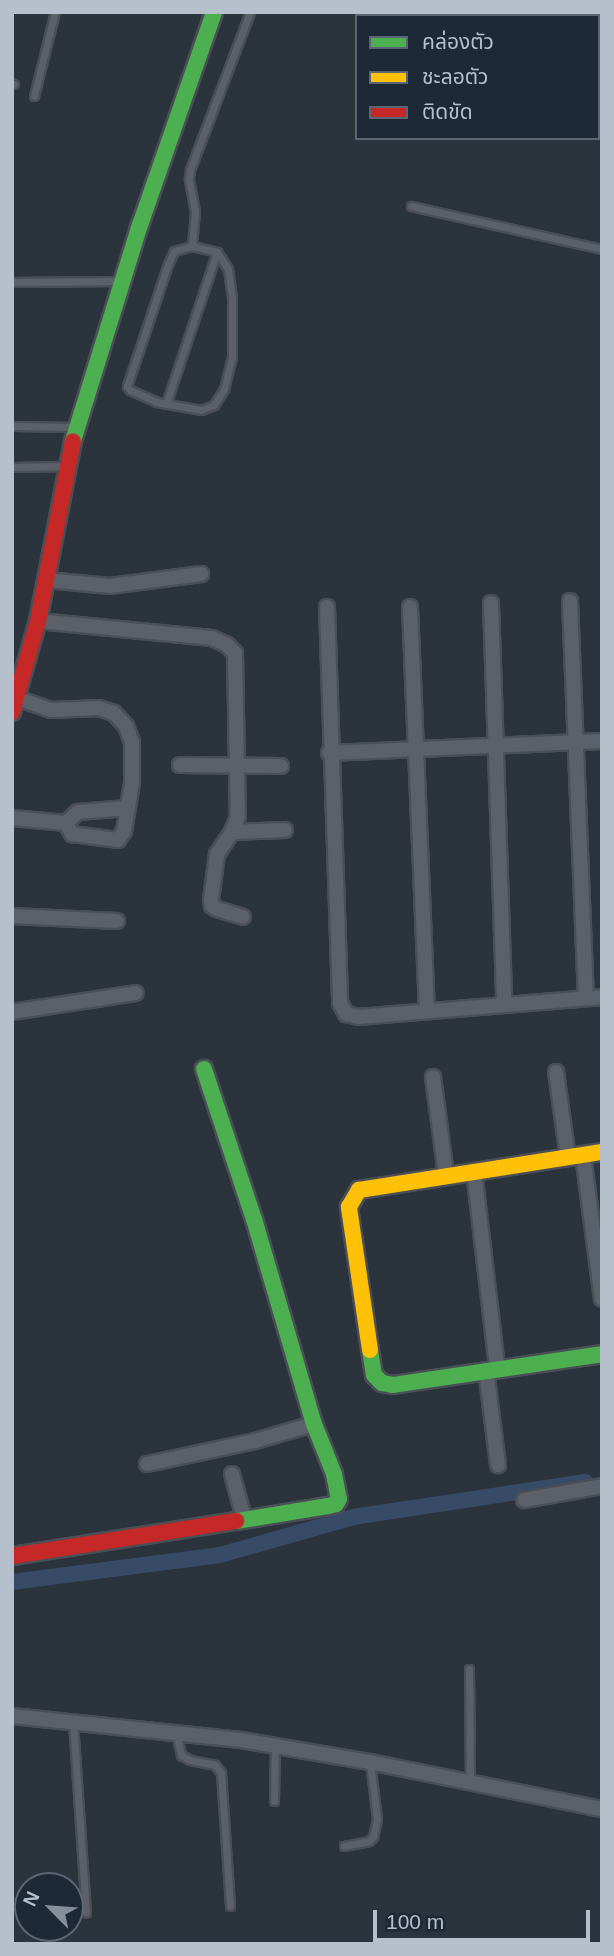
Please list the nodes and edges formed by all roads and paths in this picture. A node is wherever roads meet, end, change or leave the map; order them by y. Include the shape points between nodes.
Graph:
1 (55, 12) edge
2 (214, 12) edge
3 (250, 12) edge
4 (34, 96) dead end
5 (411, 206) dead end
6 (192, 246) junction
7 (602, 249) edge
8 (217, 252) junction
9 (121, 281) junction
10 (12, 282) edge
11 (166, 404) junction
12 (12, 426) edge
13 (77, 427) junction
14 (67, 466) junction
15 (12, 467) edge
16 (201, 574) dead end
17 (47, 580) junction
18 (570, 601) dead end
19 (491, 603) dead end
20 (327, 607) dead end
21 (410, 607) dead end
22 (38, 621) junction
23 (14, 705) edge
24 (602, 741) edge
25 (575, 743) junction
26 (495, 746) junction
27 (414, 750) junction
28 (329, 753) junction
29 (238, 764) junction
30 (180, 765) dead end
31 (281, 766) dead end
32 (128, 808) junction
33 (12, 818) edge
34 (66, 823) junction
35 (285, 830) dead end
36 (232, 832) junction
37 (12, 916) edge
38 (243, 917) dead end
39 (117, 921) dead end
40 (135, 993) dead end
41 (602, 997) edge
42 (586, 998) junction
43 (504, 1004) junction
44 (427, 1010) junction
45 (12, 1012) edge
46 (204, 1069) dead end
47 (556, 1072) dead end
48 (433, 1077) dead end
49 (602, 1152) edge
50 (575, 1156) junction
51 (474, 1171) junction
52 (446, 1175) junction
53 (602, 1299) edge
54 (602, 1354) edge
55 (492, 1369) junction
56 (314, 1424) junction
57 (147, 1464) dead end
58 (498, 1465) dead end
59 (233, 1474) dead end
60 (602, 1486) edge
61 (524, 1500) dead end
62 (244, 1518) junction
63 (12, 1556) edge
64 (469, 1669) dead end
65 (12, 1716) edge
66 (72, 1721) junction
67 (176, 1733) junction
68 (275, 1745) junction
69 (370, 1762) junction
70 (471, 1783) junction
71 (274, 1801) dead end
72 (602, 1809) edge
73 (344, 1846) dead end
74 (229, 1906) dead end
75 (86, 1913) dead end

1 - 4 lane
2 - 9 street
3 - 6 lane via 190,170 195,211
5 - 7 lane
6 - 8 lane
6 - 11 lane via 174,251 127,386
8 - 11 lane
8 - 11 lane via 228,269 232,296 232,358 224,389 214,405 201,410
9 - 10 lane
9 - 13 street
12 - 13 lane
13 - 14 street
14 - 15 lane
14 - 17 street
16 - 17 street via 110,586
17 - 22 street
18 - 25 street
19 - 26 street
20 - 28 street
21 - 27 street
22 - 23 street
22 - 29 street via 212,638 227,645 234,653
23 - 32 street via 51,710 99,708 114,713 132,742
24 - 25 street
25 - 26 street
25 - 42 street
26 - 27 street
26 - 43 street
27 - 28 street
27 - 44 street
28 - 44 street via 340,1003 346,1014 359,1017
29 - 30 street
29 - 31 street
29 - 36 street via 238,817
32 - 34 street via 78,813
32 - 34 street via 118,840 72,834
33 - 34 street
35 - 36 street
36 - 38 street via 217,854 211,900 217,909
37 - 39 street
40 - 45 street
41 - 42 street
42 - 43 street
43 - 44 street
46 - 56 street
47 - 50 street
48 - 52 street
49 - 50 street
50 - 51 street
50 - 53 street
51 - 52 street
51 - 55 street
52 - 55 street via 359,1190 349,1206 374,1375 393,1385
54 - 55 street
55 - 58 street
56 - 57 street
56 - 62 street via 334,1475 336,1504
59 - 62 street
60 - 61 street
62 - 63 street
64 - 70 lane
65 - 66 street
66 - 67 street
66 - 75 lane
67 - 68 street
67 - 74 lane via 181,1755 215,1765 221,1773
68 - 69 street
68 - 71 lane
69 - 70 street
69 - 73 lane via 377,1819 373,1837
70 - 72 street

